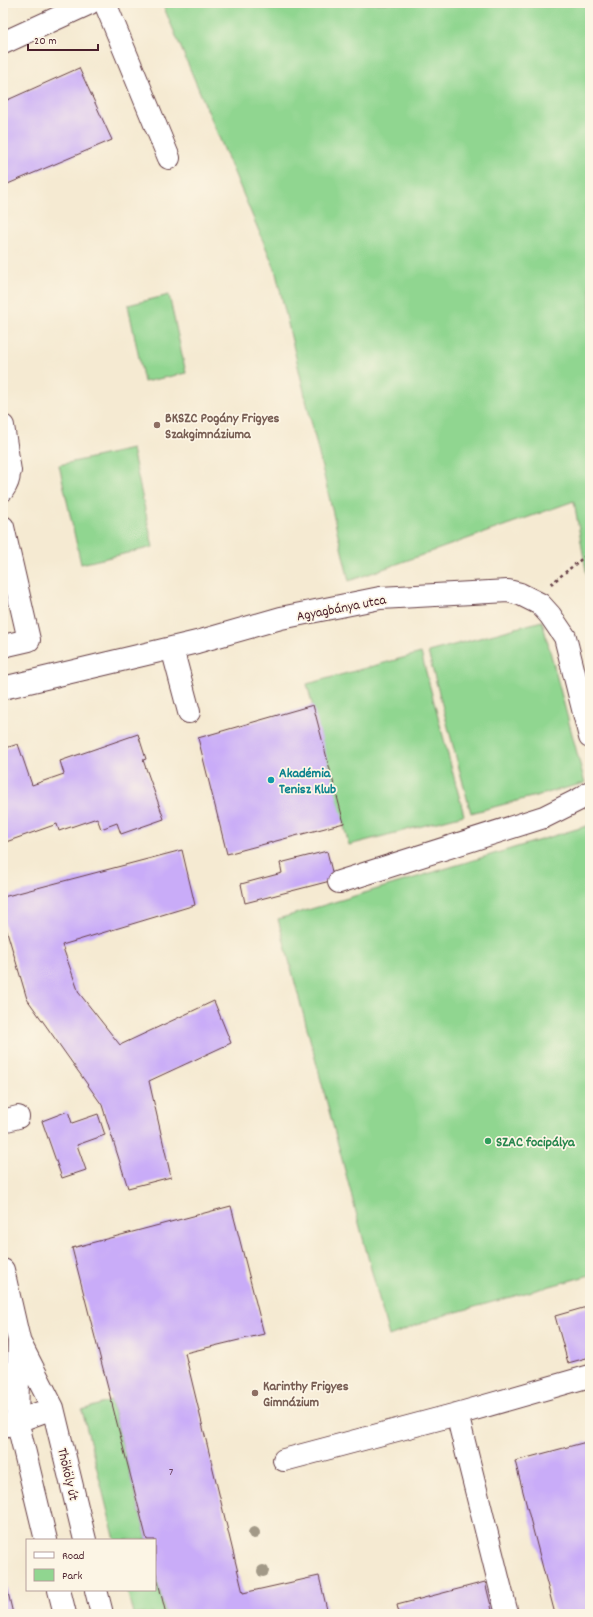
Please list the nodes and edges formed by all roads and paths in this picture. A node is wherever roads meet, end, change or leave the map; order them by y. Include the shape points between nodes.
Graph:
1 (90, 3) edge
2 (105, 3) edge
3 (3, 43) edge
4 (170, 158) dead end
5 (3, 426) edge
6 (5, 473) edge
7 (3, 527) edge
8 (590, 552) edge
9 (532, 600) junction
10 (3, 646) edge
11 (172, 648) junction
12 (3, 688) edge
13 (189, 712) dead end
14 (590, 737) edge
15 (590, 792) edge
16 (340, 882) dead end
17 (3, 1270) edge
18 (18, 1340) junction
19 (590, 1376) edge
20 (53, 1408) junction
21 (457, 1414) junction
22 (10, 1423) edge
23 (284, 1460) dead end
24 (46, 1539) edge
25 (84, 1539) edge
26 (59, 1591) edge
27 (96, 1591) edge
28 (65, 1614) edge
29 (102, 1614) edge
30 (507, 1614) edge

1 - 3 street
2 - 4 street
5 - 6 street
7 - 10 street via 29,640
8 - 9 path
9 - 11 street, Agyagbánya utca via 508,591 380,598 281,618
9 - 14 street, Agyagbánya utca via 540,604 550,615 565,637
11 - 12 street, Agyagbánya utca
11 - 13 street
15 - 16 street via 544,817
17 - 18 street, Thököly út
18 - 20 street, Thököly út
18 - 22 street, Thököly út
19 - 21 street
20 - 22 street
20 - 25 street, Thököly út
21 - 23 street
21 - 30 street
22 - 24 street, Thököly út
26 - 28 street
27 - 29 street

